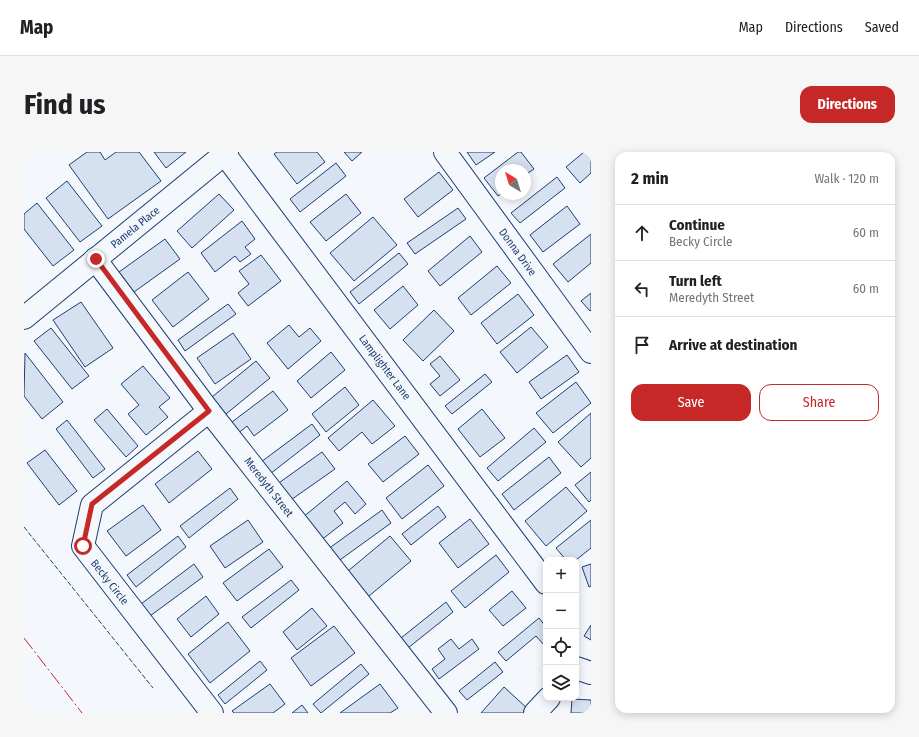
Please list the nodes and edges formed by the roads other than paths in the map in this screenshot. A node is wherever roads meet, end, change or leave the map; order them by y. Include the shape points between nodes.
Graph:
1 (445, 152) edge
2 (225, 153) edge
3 (96, 259) junction
4 (24, 318) edge
5 (591, 352) edge
6 (209, 411) junction
7 (543, 579) edge
8 (579, 669) edge
9 (591, 674) edge
10 (546, 701) edge
11 (212, 713) edge
12 (446, 713) edge
13 (535, 713) edge

1 - 5 street, Donna Drive
2 - 3 street, Pamela Place
2 - 7 street, Lamplighter Lane
3 - 4 street, Pamela Place
3 - 6 street, Meredyth Street
6 - 11 street, Becky Circle via 92,504 83,546
6 - 12 street, Meredyth Street
8 - 9 street
10 - 13 street

